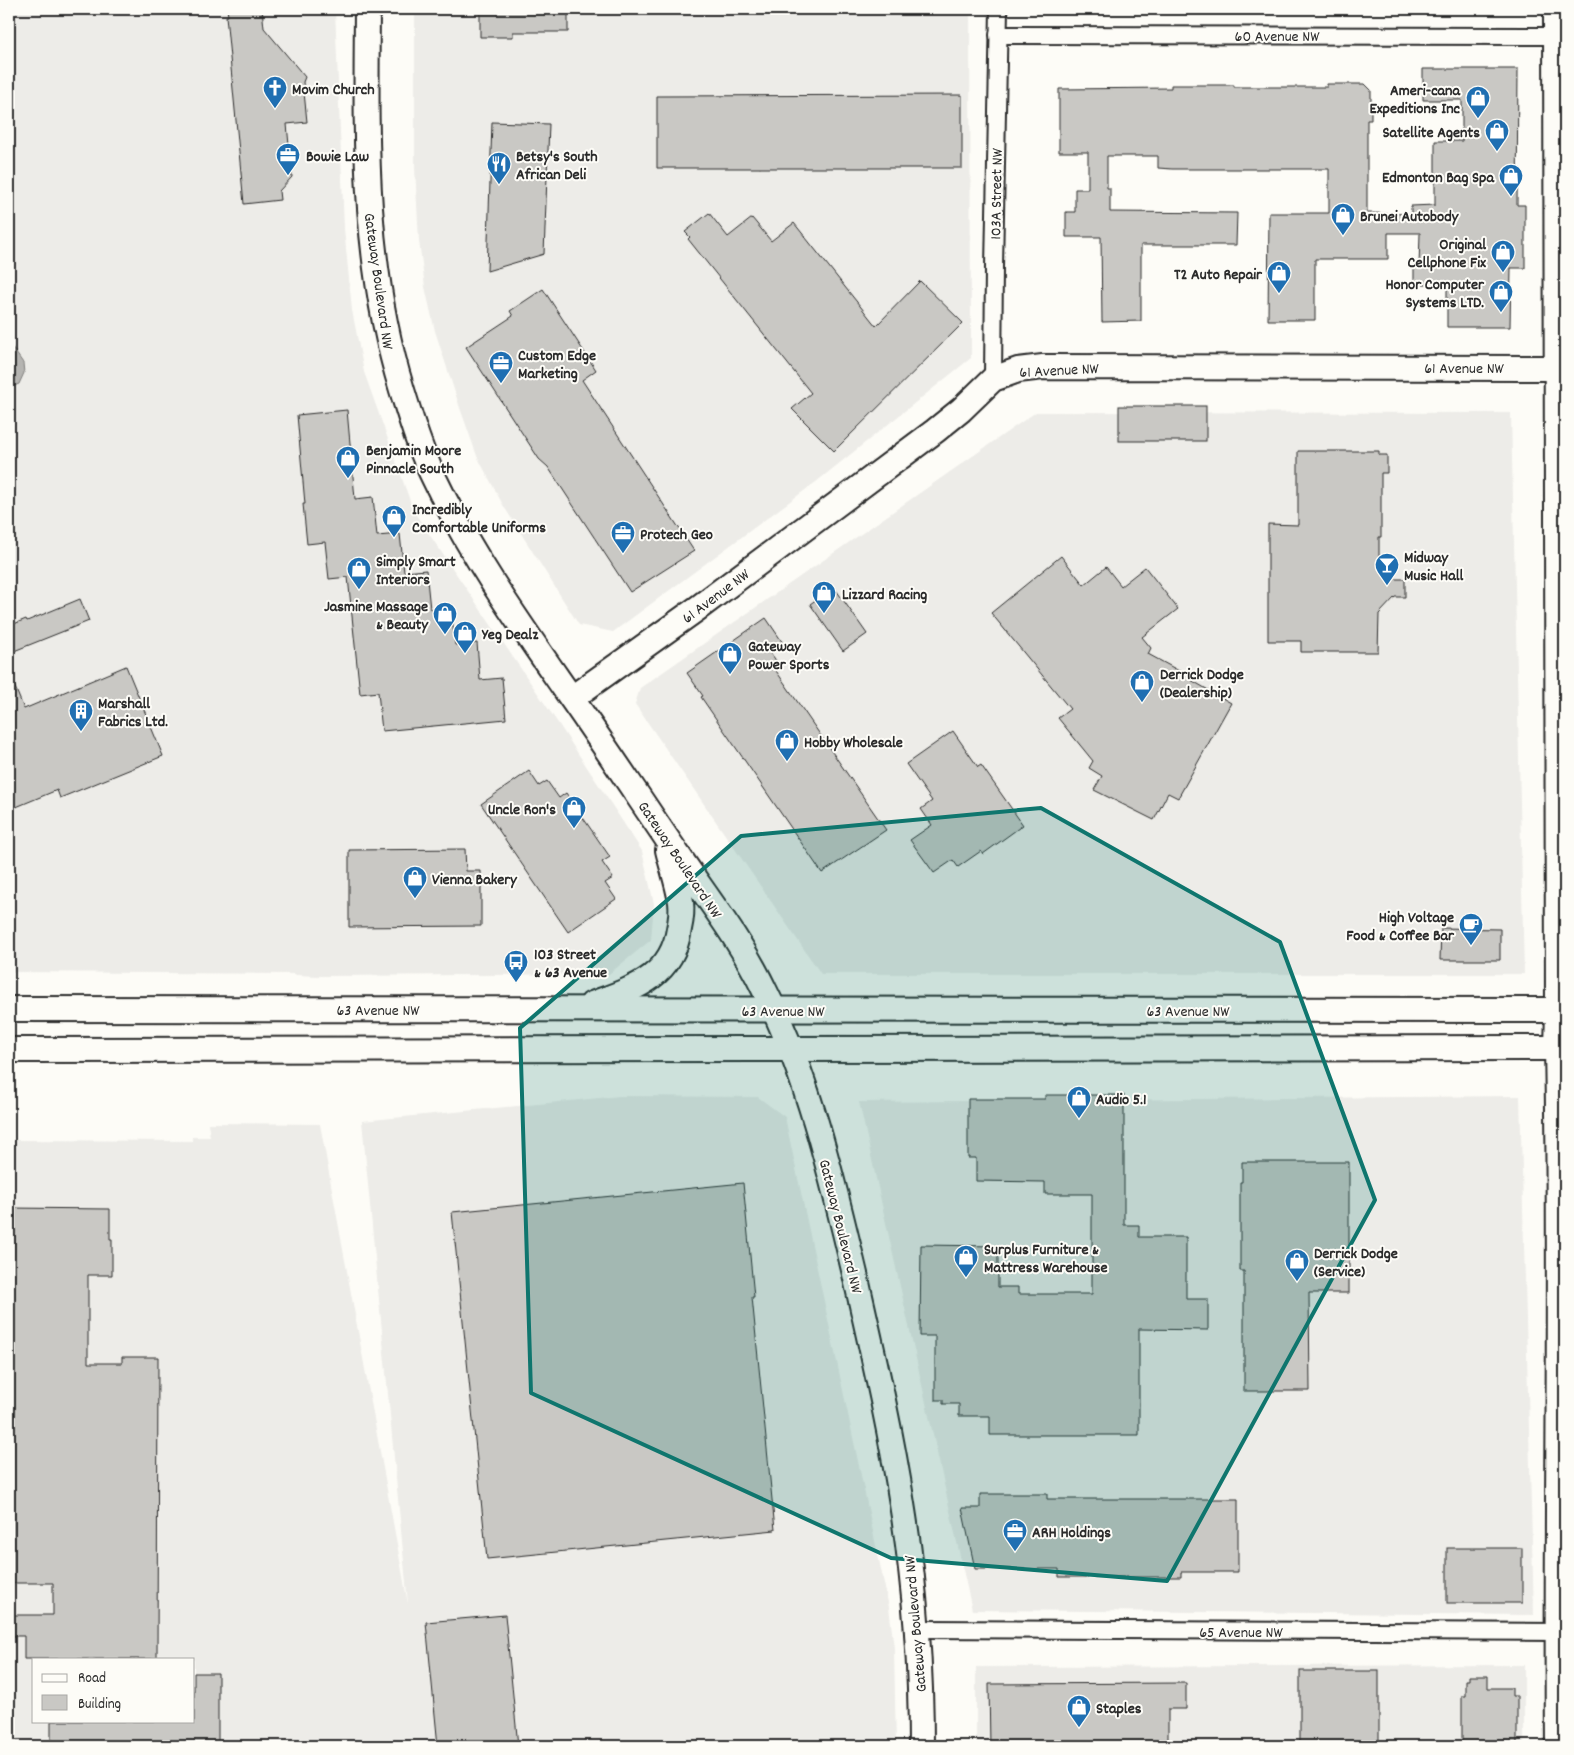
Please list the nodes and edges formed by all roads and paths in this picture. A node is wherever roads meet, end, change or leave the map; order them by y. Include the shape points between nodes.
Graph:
1 (367, 9) edge
2 (998, 9) edge
3 (1556, 9) edge
4 (998, 35) junction
5 (1556, 36) junction
6 (1561, 368) edge
7 (993, 379) junction
8 (572, 698) junction
9 (664, 834) junction
10 (9, 1009) edge
11 (580, 1009) junction
12 (775, 1010) junction
13 (1562, 1010) edge
14 (1561, 1048) edge
15 (790, 1049) junction
16 (9, 1050) edge
17 (1562, 1332) edge
18 (917, 1629) junction
19 (1561, 1632) edge
20 (921, 1746) edge
21 (1558, 1746) edge

1 - 8 main road, Gateway Boulevard NW via 368,194 374,262 392,357 410,418 426,459 465,537
2 - 4 street, 103A Street NW
3 - 5 main road
4 - 5 street, 60 Avenue NW
4 - 7 street, 103A Street NW
5 - 6 main road
6 - 7 main road, 61 Avenue NW via 1043,367 1018,370
6 - 13 main road
7 - 8 main road, 61 Avenue NW via 936,431
8 - 9 main road, Gateway Boulevard NW
9 - 11 main road via 682,904 678,938 670,956 644,983
9 - 12 main road, Gateway Boulevard NW via 742,947
10 - 11 main road, 63 Avenue NW
11 - 12 main road, 63 Avenue NW
12 - 13 main road, 63 Avenue NW
12 - 15 main road, Gateway Boulevard NW
13 - 14 main road
14 - 15 main road
14 - 17 main road
15 - 16 main road
15 - 18 main road, Gateway Boulevard NW via 804,1082 840,1212 880,1384 902,1502
17 - 19 main road
18 - 19 street, 65 Avenue NW
18 - 20 main road, Gateway Boulevard NW
19 - 21 main road

